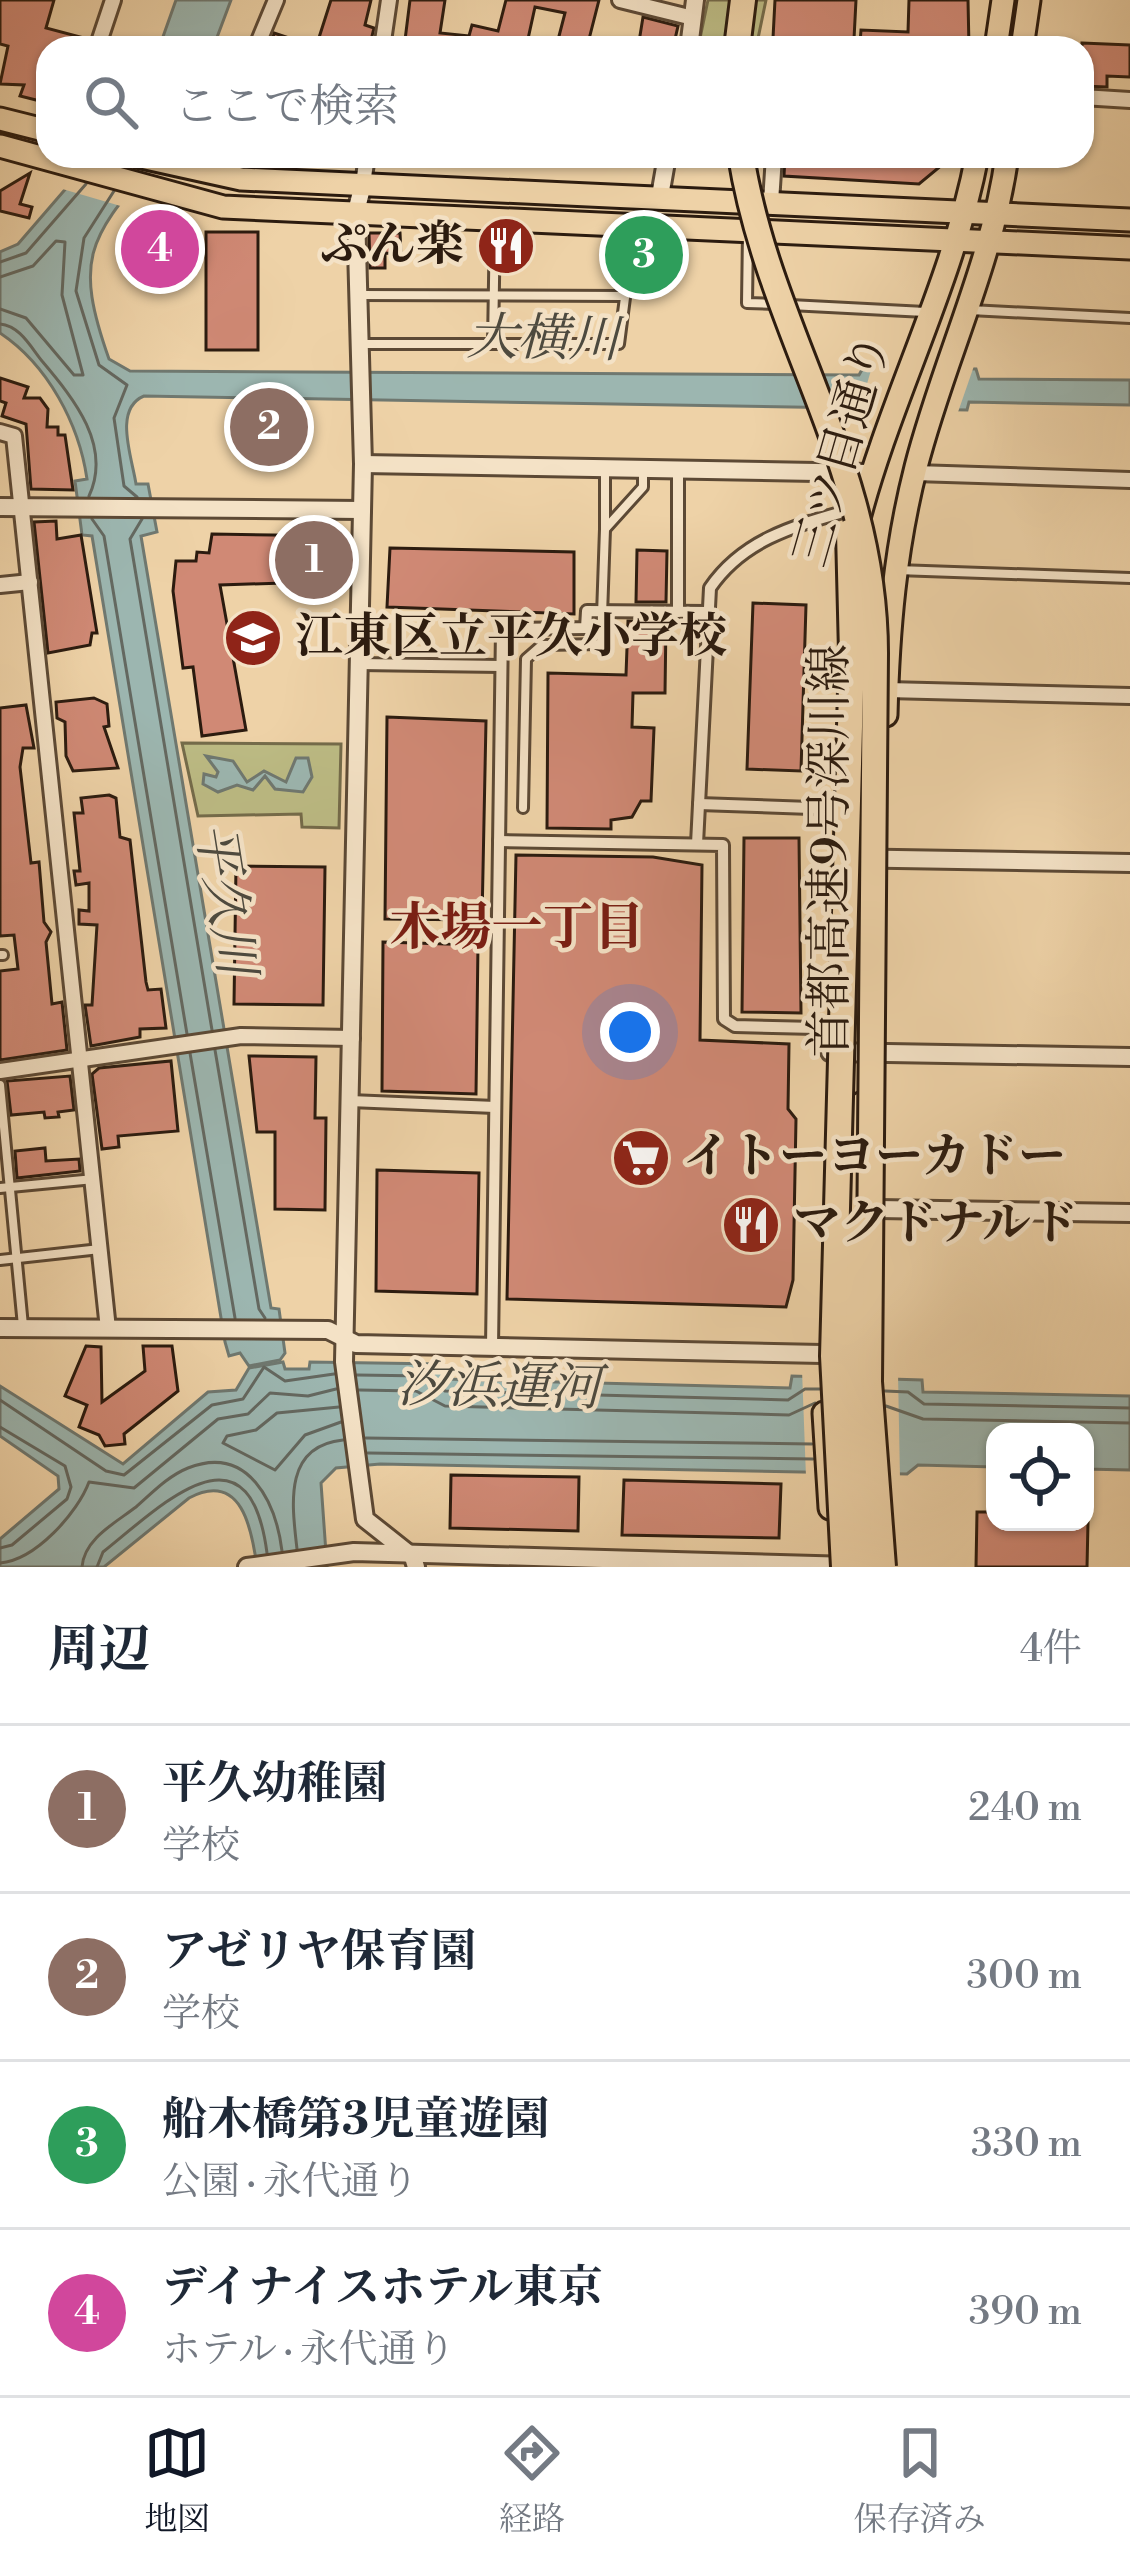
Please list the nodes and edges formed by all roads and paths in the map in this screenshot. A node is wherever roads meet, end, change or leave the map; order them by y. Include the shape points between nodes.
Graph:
1 (113, 0) edge
2 (276, 0) edge
3 (388, 0) edge
4 (620, 0) edge
5 (743, 0) edge
6 (1003, 0) edge
7 (1029, 0) edge
8 (694, 9) edge
9 (101, 36) edge
10 (261, 36) edge
11 (384, 36) edge
12 (739, 36) edge
13 (998, 36) edge
14 (1024, 36) edge
15 (1094, 98) edge
16 (1130, 100) edge
17 (0, 119) edge
18 (36, 128) edge
19 (0, 146) edge
20 (36, 156) edge
21 (77, 168) edge
22 (234, 168) edge
23 (365, 168) edge
24 (665, 168) edge
25 (743, 168) edge
26 (743, 168) edge
27 (773, 168) edge
28 (975, 168) edge
29 (1005, 168) edge
30 (363, 184) junction
31 (660, 196) junction
32 (771, 202) junction
33 (356, 212) junction
34 (966, 212) junction
35 (999, 213) junction
36 (495, 217) junction
37 (1130, 220) edge
38 (635, 223) junction
39 (748, 231) junction
40 (955, 240) junction
41 (992, 242) junction
42 (1130, 248) edge
43 (358, 295) junction
44 (494, 295) junction
45 (625, 296) junction
46 (968, 310) junction
47 (928, 313) junction
48 (1130, 318) edge
49 (494, 344) junction
50 (359, 353) junction
51 (0, 432) edge
52 (363, 464) junction
53 (605, 469) junction
54 (643, 470) junction
55 (678, 471) junction
56 (870, 473) junction
57 (915, 473) junction
58 (1130, 480) edge
59 (862, 506) junction
60 (0, 507) edge
61 (21, 507) junction
62 (362, 510) junction
63 (605, 529) junction
64 (895, 570) junction
65 (1130, 578) edge
66 (30, 582) junction
67 (0, 585) edge
68 (602, 610) junction
69 (678, 612) junction
70 (707, 612) junction
71 (359, 664) junction
72 (501, 666) junction
73 (887, 690) junction
74 (1130, 696) edge
75 (699, 804) junction
76 (523, 808) dead end
77 (838, 809) junction
78 (499, 841) junction
79 (697, 844) junction
80 (836, 858) junction
81 (883, 859) junction
82 (1130, 863) edge
83 (816, 1028) dead end
84 (352, 1038) junction
85 (829, 1052) junction
86 (880, 1052) junction
87 (1130, 1058) edge
88 (82, 1063) junction
89 (0, 1071) edge
90 (0, 1085) edge
91 (350, 1101) junction
92 (495, 1107) junction
93 (2, 1131) edge
94 (94, 1179) junction
95 (5, 1187) edge
96 (878, 1209) junction
97 (1130, 1213) edge
98 (101, 1249) junction
99 (18, 1258) junction
100 (0, 1260) edge
101 (0, 1328) edge
102 (23, 1328) junction
103 (108, 1329) junction
104 (345, 1338) junction
105 (492, 1347) junction
106 (822, 1354) junction
107 (415, 1562) edge
108 (880, 1566) edge
109 (247, 1567) edge
110 (835, 1567) edge
111 (844, 1567) edge

1 - 9 street
2 - 10 street
3 - 11 street
4 - 8 street
5 - 12 highway
6 - 13 main road
7 - 14 main road
15 - 16 street
17 - 18 main road
19 - 20 main road
21 - 33 main road via 224,207
22 - 30 main road
23 - 30 street
24 - 31 street
25 - 108 highway, 首都高速9号深川線, bridge via 870,567 869,1382
26 - 111 highway, 首都高速9号深川線, bridge via 758,238 837,457 852,570 833,1356
27 - 32 street
28 - 34 main road, 三ツ目通り
29 - 35 main road, 三ツ目通り
30 - 31 main road
30 - 33 street
31 - 32 main road
32 - 34 main road
33 - 36 main road
33 - 43 street
34 - 35 main road
34 - 40 main road, 三ツ目通り
35 - 37 main road
35 - 41 main road, 三ツ目通り
36 - 38 main road
36 - 44 lane
38 - 39 main road
38 - 45 lane
39 - 40 main road
39 - 47 lane via 747,303
40 - 41 main road
40 - 47 main road, 三ツ目通り
41 - 42 main road
41 - 46 main road, 三ツ目通り
43 - 44 lane
43 - 50 street
44 - 45 lane
44 - 49 lane
45 - 49 lane via 619,344
46 - 48 lane
46 - 57 main road, 三ツ目通り
47 - 56 main road, 三ツ目通り
49 - 50 lane
50 - 52 street
51 - 61 street via 14,436
52 - 53 street
52 - 62 street
53 - 54 street
53 - 63 lane
54 - 55 street
54 - 63 lane via 643,488
55 - 56 street
55 - 69 street
56 - 59 main road, 三ツ目通り
57 - 58 street
57 - 64 main road, 三ツ目通り
59 - 70 street via 772,533 722,570
59 - 77 main road, 三ツ目通り via 843,606
60 - 61 street
61 - 62 street
61 - 66 street
62 - 71 street
63 - 68 lane
64 - 65 lane
64 - 73 main road, 三ツ目通り
66 - 67 street
66 - 88 street
68 - 69 street
68 - 72 street via 587,611 586,628 502,629
68 - 76 lane via 601,644 542,645 526,659
69 - 70 street
70 - 75 street
71 - 72 street
71 - 84 street
72 - 78 street
73 - 74 street
73 - 81 main road, 三ツ目通り
75 - 77 street
75 - 79 street
77 - 80 main road, 三ツ目通り
78 - 79 street
78 - 92 street
79 - 83 street via 723,845 724,1019
80 - 81 street
80 - 85 main road, 三ツ目通り
81 - 82 street
81 - 86 main road, 三ツ目通り
84 - 88 street via 228,1038
84 - 91 street
85 - 86 street
85 - 106 main road, 三ツ目通り
86 - 87 street
86 - 96 main road, 三ツ目通り
86 - 108 highway, bridge via 862,1100 852,1217 852,1424
88 - 89 street
88 - 94 street
90 - 93 lane
91 - 92 street
91 - 104 street
92 - 105 street
93 - 95 lane
94 - 95 lane
94 - 98 street
95 - 99 lane
96 - 97 street
96 - 108 main road, 三ツ目通り, bridge
98 - 99 lane
98 - 103 street
99 - 100 lane
99 - 102 lane
101 - 102 street
102 - 103 street
103 - 104 street via 328,1330
104 - 105 street
104 - 107 street via 364,1519
105 - 106 street
106 - 110 main road, 三ツ目通り
107 - 109 street via 337,1555
107 - 110 street
108 - 110 street

